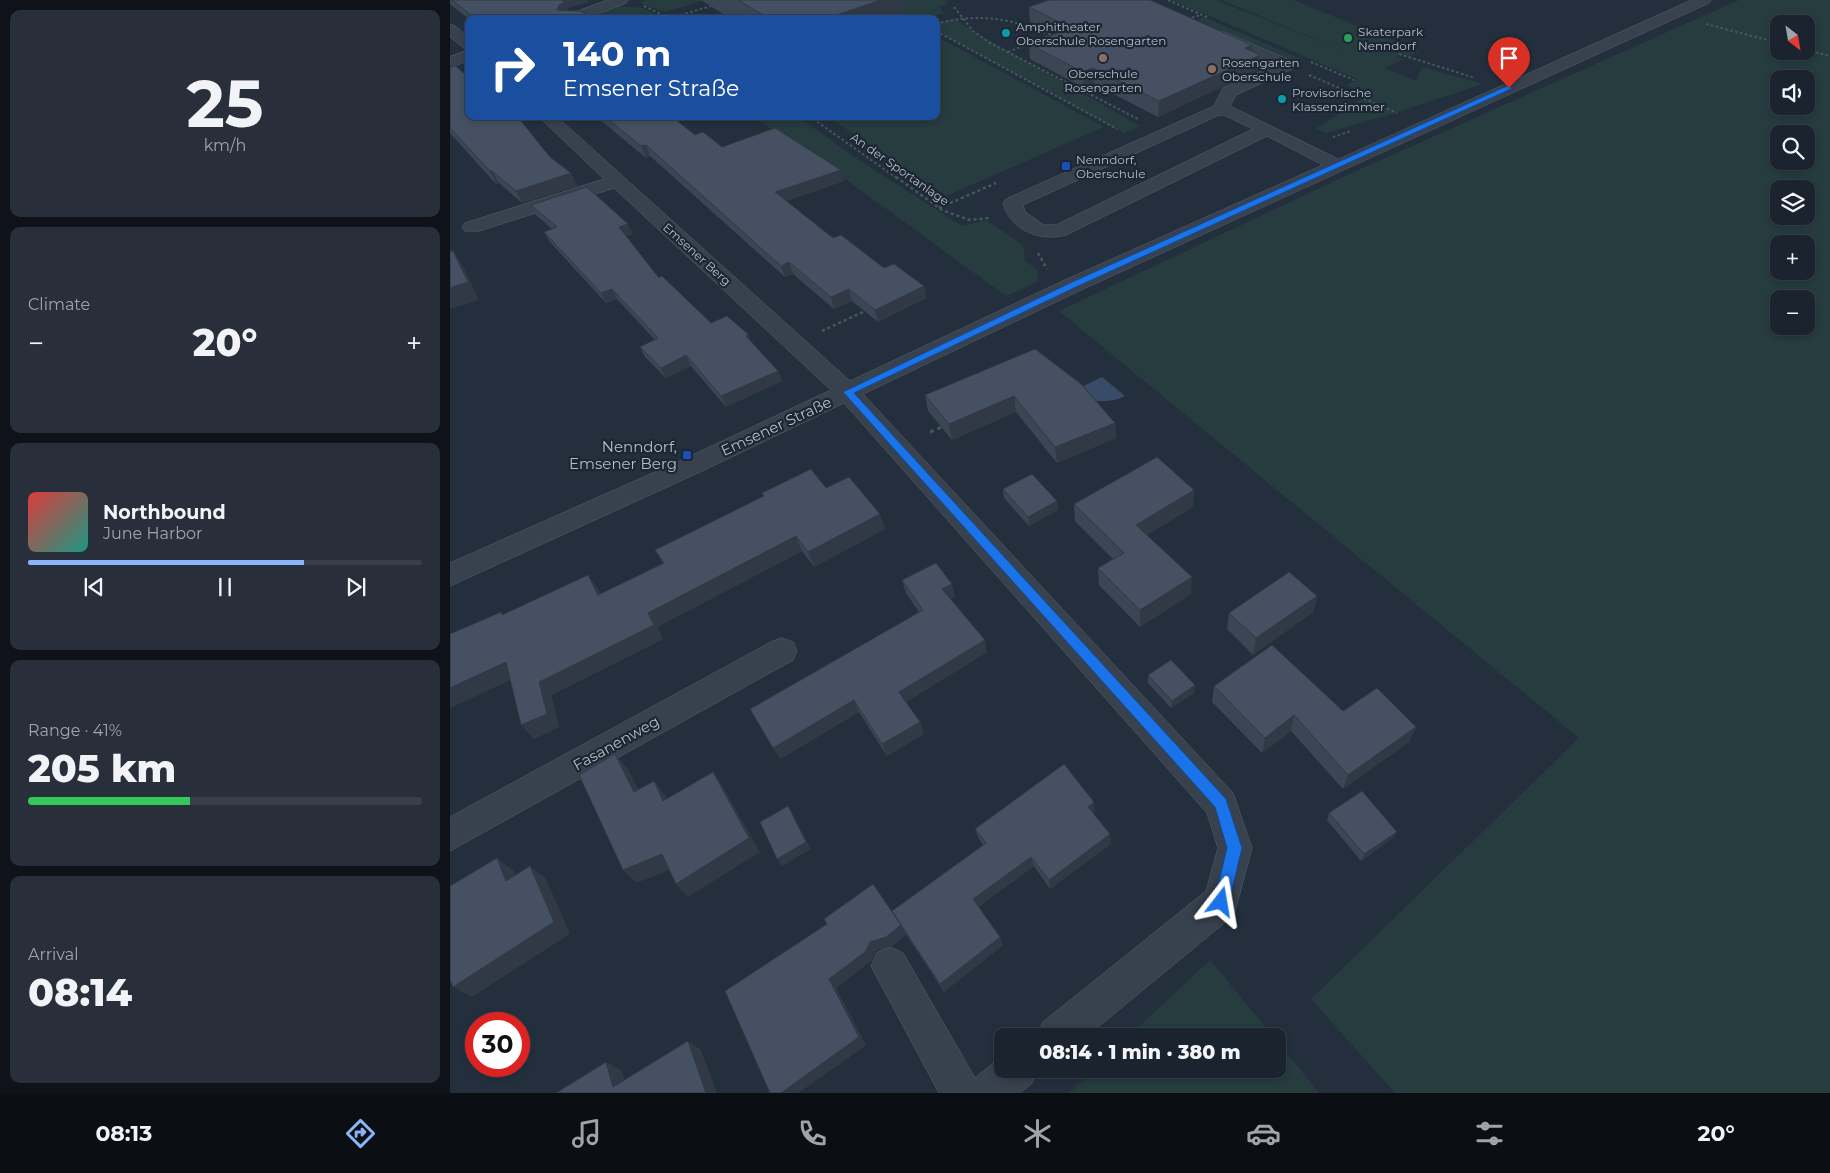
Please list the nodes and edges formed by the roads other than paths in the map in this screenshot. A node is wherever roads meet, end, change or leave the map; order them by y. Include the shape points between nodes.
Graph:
1 (621, 0) edge
2 (1704, 0) edge
3 (581, 15) edge
4 (1184, 20) edge
5 (450, 29) edge
6 (465, 42) edge
7 (465, 57) edge
8 (450, 62) edge
9 (1220, 110) junction
10 (550, 120) edge
11 (1266, 130) junction
12 (1338, 166) junction
13 (617, 181) junction
14 (472, 227) dead end
15 (848, 392) junction
16 (450, 575) edge
17 (782, 651) dead end
18 (450, 835) edge
19 (890, 966) dead end
20 (1067, 1028) edge
21 (1007, 1078) edge
22 (961, 1093) edge
23 (988, 1093) edge

1 - 3 street
2 - 12 street, Emsener Straße
4 - 9 street via 1288,66 1229,92
5 - 6 street
7 - 8 street
9 - 11 street
9 - 11 street via 1013,204 1016,215 1040,231 1059,231
10 - 13 street, Emsener Berg
11 - 12 street
12 - 15 street, Emsener Straße via 1073,285
13 - 14 street
13 - 15 street, Emsener Berg
15 - 16 street, Emsener Straße
15 - 20 street, Emsener Berg via 1221,804 1234,848 1221,902
17 - 18 street, Fasanenweg
19 - 22 street
21 - 23 street

